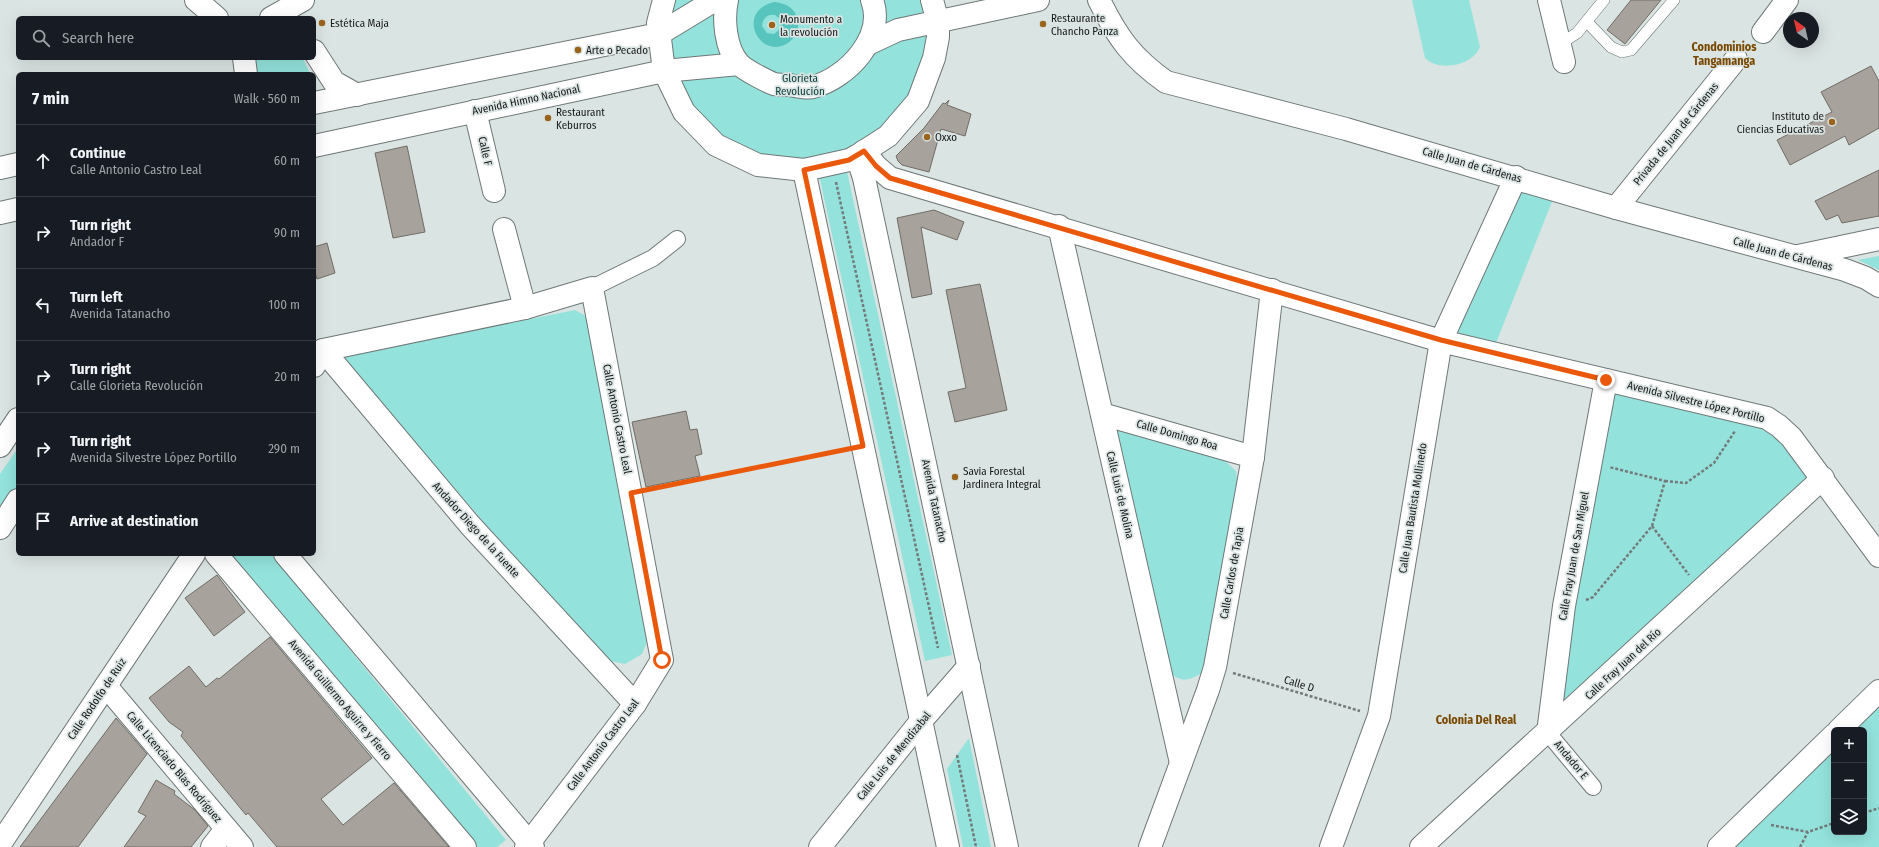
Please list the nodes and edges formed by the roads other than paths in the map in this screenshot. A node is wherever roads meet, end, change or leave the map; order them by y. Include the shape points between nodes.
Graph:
1 (196, 0) edge
2 (303, 0) edge
3 (306, 0) edge
4 (664, 0) edge
5 (715, 0) edge
6 (727, 0) edge
7 (872, 0) edge
8 (932, 0) edge
9 (1038, 0) edge
10 (1099, 0) edge
11 (1549, 0) edge
12 (1604, 0) edge
13 (1674, 0) edge
14 (1787, 0) edge
15 (214, 16) edge
16 (275, 16) edge
17 (306, 16) edge
18 (938, 22) junction
19 (1587, 22) junction
20 (1763, 32) dead end
21 (659, 34) junction
22 (868, 44) junction
23 (1562, 53) joint
24 (316, 54) edge
25 (1736, 59) dead end
26 (244, 60) edge
27 (739, 64) junction
28 (664, 71) junction
29 (246, 72) edge
30 (356, 95) junction
31 (316, 103) edge
32 (475, 111) junction
33 (316, 146) edge
34 (860, 154) junction
35 (16, 164) edge
36 (0, 168) edge
37 (804, 170) junction
38 (1516, 178) junction
39 (494, 192) dead end
40 (1616, 208) junction
41 (16, 209) edge
42 (0, 213) edge
43 (1059, 226) junction
44 (504, 229) dead end
45 (677, 239) dead end
46 (1879, 239) edge
47 (1793, 257) junction
48 (1879, 286) edge
49 (592, 288) junction
50 (1272, 290) junction
51 (525, 308) junction
52 (1441, 340) junction
53 (319, 358) edge
54 (1606, 380) junction
55 (1102, 414) junction
56 (13, 424) edge
57 (0, 446) edge
58 (1253, 457) junction
59 (1823, 478) junction
60 (16, 503) edge
61 (0, 528) edge
62 (193, 556) edge
63 (218, 556) edge
64 (287, 556) edge
65 (1879, 556) edge
66 (969, 666) junction
67 (106, 686) junction
68 (1879, 692) edge
69 (635, 704) junction
70 (921, 721) junction
71 (1843, 727) edge
72 (1548, 732) junction
73 (1831, 738) edge
74 (1180, 763) junction
75 (1593, 787) dead end
76 (226, 829) junction
77 (0, 844) edge
78 (529, 846) edge
79 (212, 847) edge
80 (242, 847) edge
81 (465, 847) edge
82 (820, 847) edge
83 (948, 847) edge
84 (1007, 847) edge
85 (1150, 847) edge
86 (1331, 847) edge
87 (1422, 847) edge
88 (1720, 847) edge

1 - 15 street
2 - 16 street
3 - 17 street
4 - 21 street via 658,24
5 - 21 street
6 - 27 street via 724,16 728,41
7 - 22 street via 874,29
8 - 18 street
9 - 18 street
10 - 38 street, Calle Juan de Cárdenas via 1114,32 1145,68 1166,82 1346,128
11 - 23 street
12 - 19 lane
13 - 19 lane via 1631,50 1622,52 1611,47
14 - 20 street
18 - 22 street via 898,30
18 - 34 street via 934,58 918,101 888,136
19 - 23 lane
21 - 28 street
21 - 30 street
22 - 27 street via 856,61 833,78 812,87 774,84
24 - 30 street via 334,82
25 - 40 street, Privada de Juan de Cárdenas
26 - 29 street
27 - 28 street, Avenida Himno Nacional
28 - 32 street, Avenida Himno Nacional
28 - 37 street via 684,112 716,145 758,164
30 - 31 street
32 - 33 street, Avenida Himno Nacional
32 - 39 street, Calle F
34 - 37 street via 849,160
34 - 43 street, Avenida Silvestre López Portillo via 890,178
34 - 66 street, Avenida Tatanacho
35 - 36 street
37 - 70 street
38 - 40 street, Calle Juan de Cárdenas
38 - 52 street, Calle Juan Bautista Mollinedo
40 - 47 street, Calle Juan de Cárdenas
41 - 42 street
43 - 50 street, Avenida Silvestre López Portillo
43 - 55 street, Calle Luis de Molina
44 - 51 street
45 - 49 street via 653,258
46 - 47 street
47 - 48 street, Calle Juan de Cárdenas via 1844,270
49 - 51 street
49 - 69 street, Calle Antonio Castro Leal via 662,660
50 - 52 street, Avenida Silvestre López Portillo
50 - 58 street, Calle Carlos de Tapia
51 - 53 street
52 - 54 street, Avenida Silvestre López Portillo
52 - 86 street, Calle Juan Bautista Mollinedo via 1378,716
53 - 69 street, Andador Diego de la Fuente
54 - 59 street, Avenida Silvestre López Portillo via 1767,418 1791,437
54 - 72 street, Calle Fray Juan de San Miguel via 1564,606
55 - 58 street, Calle Domingo Roa
55 - 74 street, Calle Luis de Molina
56 - 57 street
58 - 74 street, Calle Carlos de Tapia via 1215,667
59 - 65 street, Avenida Silvestre López Portillo
59 - 72 street, Calle Fray Juan del Río
60 - 61 street
62 - 67 street, Calle Rodolfo de Ruiz
63 - 81 street, Avenida Guillermo Aguirre y Fierro
64 - 78 street
66 - 70 street, Calle Luis de Mendizabal
66 - 84 street, Avenida Tatanacho
67 - 76 street, Calle Licenciado Blas Rodríguez
67 - 77 street, Calle Rodolfo de Ruiz
68 - 71 street
69 - 78 street, Calle Antonio Castro Leal
70 - 82 street, Calle Luis de Mendizabal
70 - 83 street
72 - 75 street, Andador E
72 - 87 street, Calle Fray Juan del Río
73 - 88 street
74 - 85 street, Calle Carlos de Tapia
76 - 79 street
76 - 80 street, Calle Licenciado Blas Rodríguez

